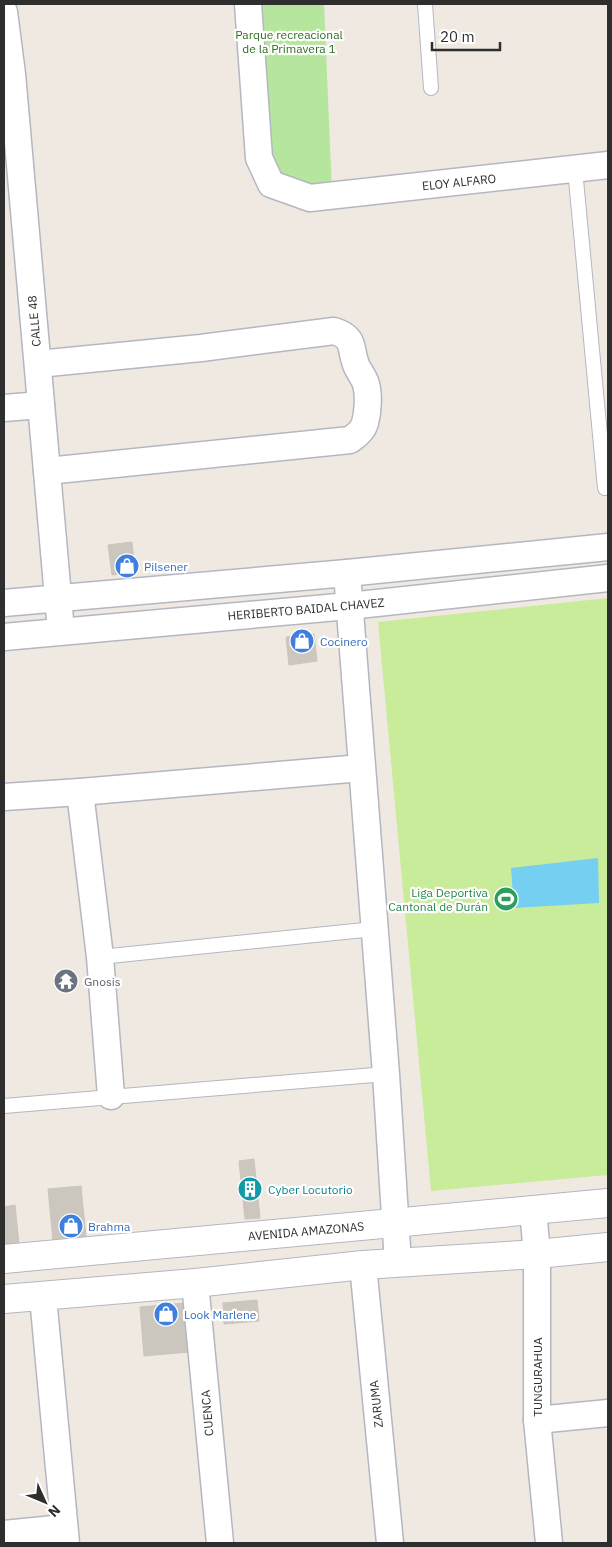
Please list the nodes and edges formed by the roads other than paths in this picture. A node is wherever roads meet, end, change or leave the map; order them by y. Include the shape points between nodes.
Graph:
1 (248, 4) edge
2 (425, 4) edge
3 (4, 12) edge
4 (8, 74) edge
5 (431, 88) dead end
6 (608, 165) edge
7 (575, 169) junction
8 (38, 364) junction
9 (41, 404) junction
10 (4, 408) edge
11 (47, 471) junction
12 (605, 488) dead end
13 (608, 547) edge
14 (347, 573) junction
15 (608, 578) edge
16 (59, 599) junction
17 (4, 603) edge
18 (349, 606) junction
19 (61, 631) junction
20 (4, 637) edge
21 (361, 768) junction
22 (80, 792) junction
23 (4, 797) edge
24 (374, 929) junction
25 (100, 957) junction
26 (386, 1074) junction
27 (111, 1096) junction
28 (4, 1106) edge
29 (608, 1203) edge
30 (533, 1210) junction
31 (396, 1223) junction
32 (608, 1247) edge
33 (537, 1254) junction
34 (4, 1259) edge
35 (398, 1262) junction
36 (363, 1265) junction
37 (195, 1283) junction
38 (43, 1297) junction
39 (4, 1299) edge
40 (608, 1413) edge
41 (538, 1420) junction
42 (4, 1534) edge
43 (65, 1535) edge
44 (220, 1543) edge
45 (390, 1543) edge
46 (549, 1543) edge

1 - 7 street, ELOY ALFARO via 259,158 271,184 310,198
2 - 5 lane
3 - 4 street, CALLE 48
4 - 8 street, CALLE 48
6 - 7 street, ELOY ALFARO
7 - 12 lane
8 - 9 street, CALLE 48
8 - 11 street via 334,331 350,341 368,392 365,424 350,440
9 - 10 street
9 - 11 street, CALLE 48
11 - 16 street, CALLE 48
13 - 14 street
14 - 16 street
14 - 18 street
15 - 18 street, HERIBERTO BAIDAL CHAVEZ
16 - 17 street
16 - 19 street, CALLE 48
18 - 19 street, HERIBERTO BAIDAL CHAVEZ
18 - 21 street
19 - 20 street, HERIBERTO BAIDAL CHAVEZ
21 - 22 street
21 - 24 street
22 - 23 street
22 - 25 street
24 - 25 lane
24 - 26 street
25 - 27 street
26 - 27 lane
26 - 31 street
27 - 28 lane
29 - 30 street, AVENIDA AMAZONAS
30 - 31 street, AVENIDA AMAZONAS
30 - 33 street, TUNGURAHUA
31 - 34 street, AVENIDA AMAZONAS
31 - 35 street
32 - 33 street
33 - 35 street
33 - 41 street, TUNGURAHUA
35 - 36 street
36 - 37 street
36 - 45 street, ZARUMA
37 - 38 street
37 - 44 street, CUENCA
38 - 39 street
38 - 43 street
40 - 41 street
41 - 46 street, TUNGURAHUA
42 - 43 street

